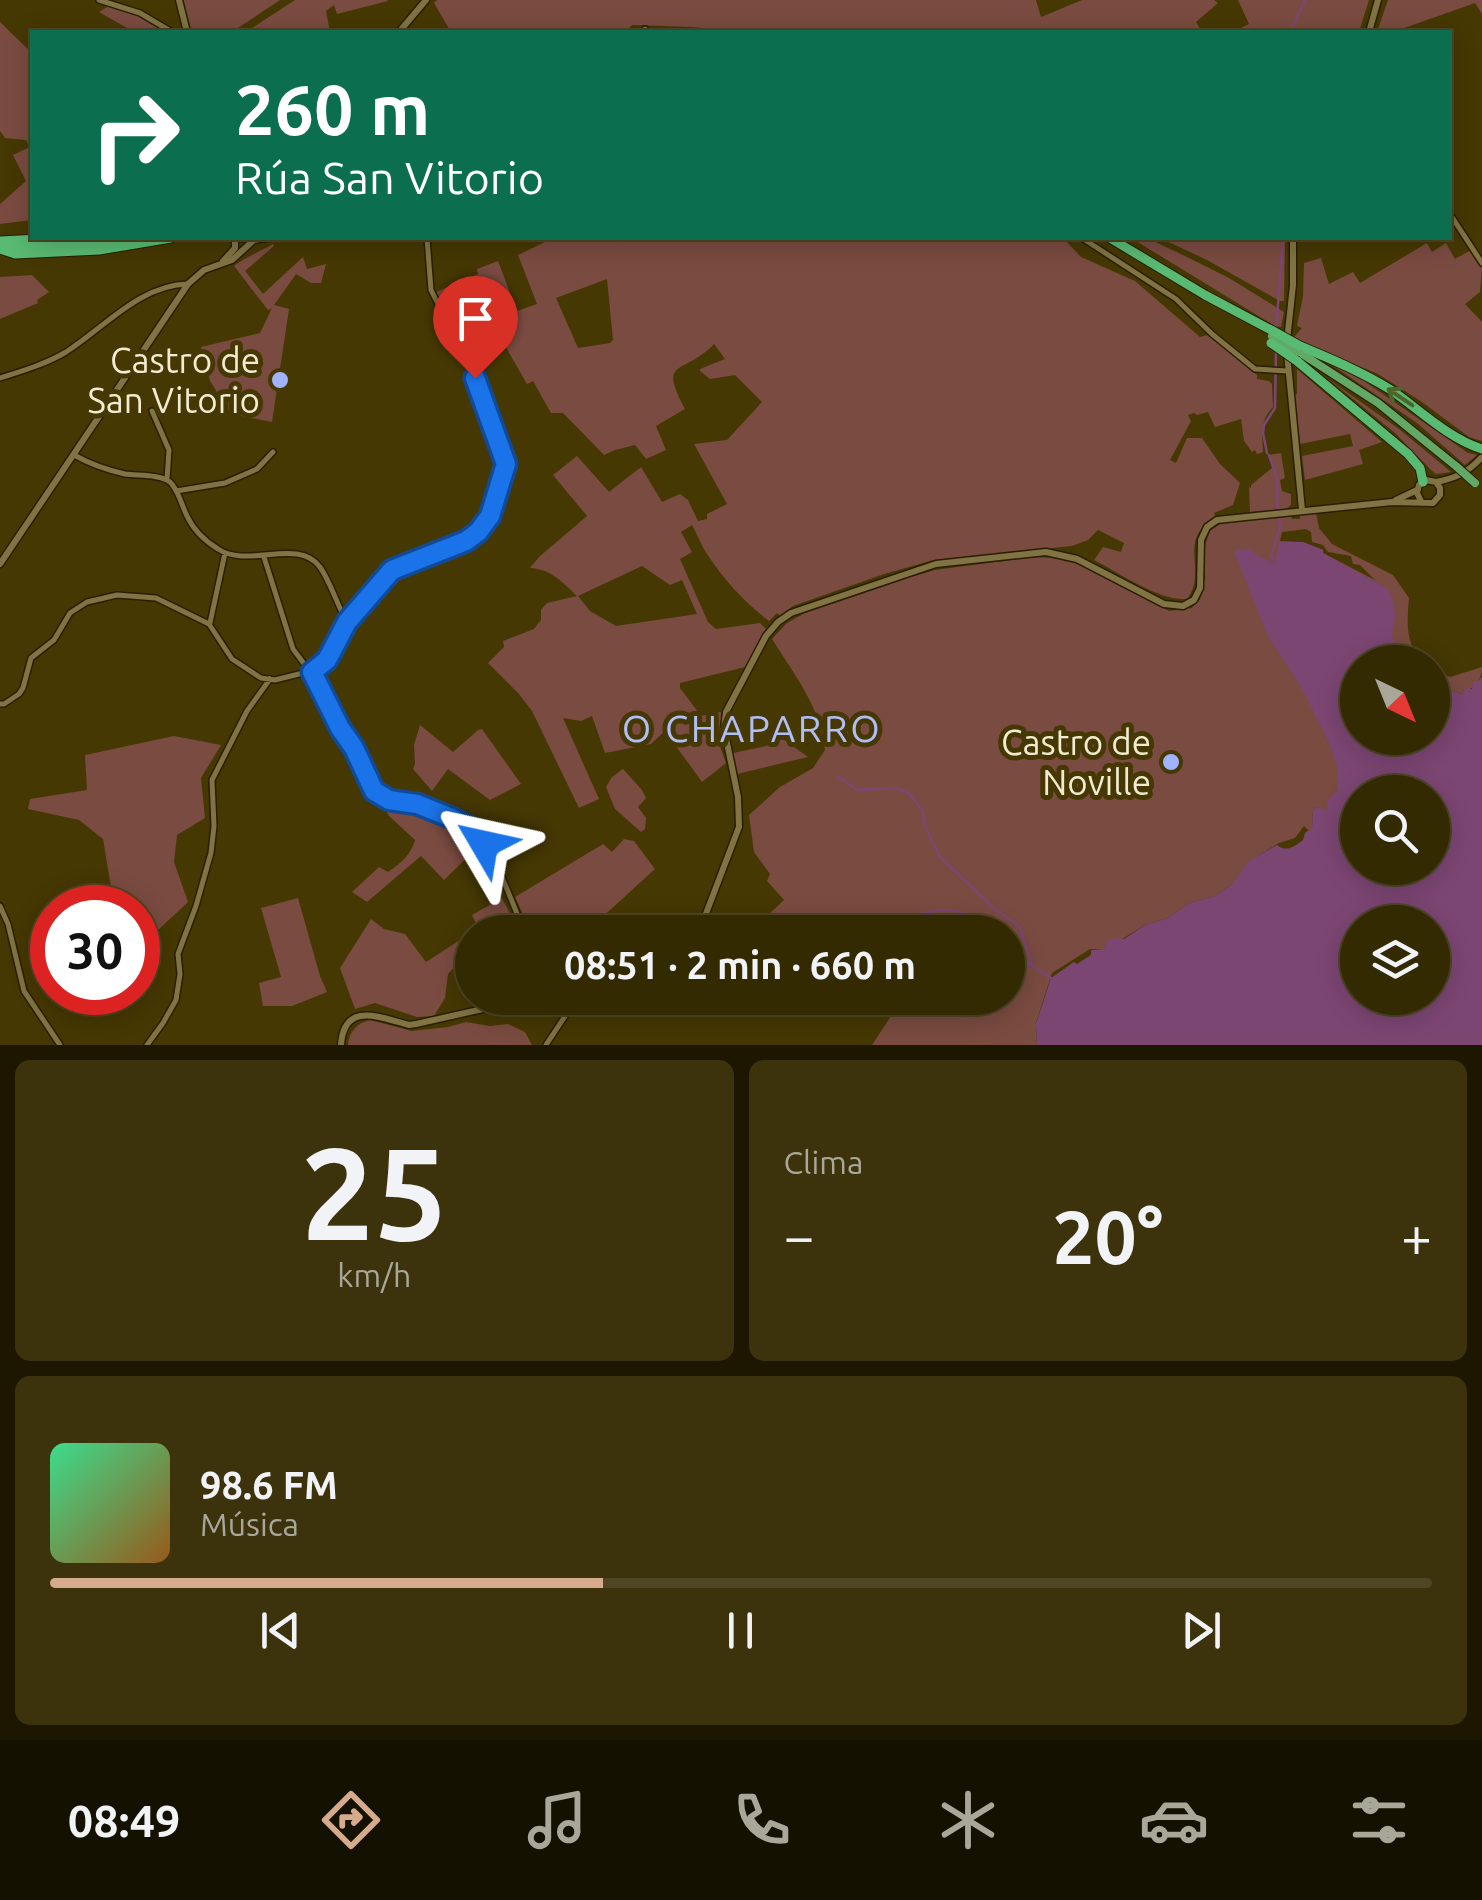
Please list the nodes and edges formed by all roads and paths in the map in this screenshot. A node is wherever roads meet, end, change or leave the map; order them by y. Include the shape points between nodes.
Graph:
1 (99, 0) edge
2 (178, 0) edge
3 (426, 0) edge
4 (1378, 0) edge
5 (169, 30) edge
6 (186, 30) edge
7 (401, 30) edge
8 (1370, 30) edge
9 (1452, 217) edge
10 (44, 240) edge
11 (104, 240) edge
12 (159, 240) edge
13 (238, 240) edge
14 (254, 240) edge
15 (427, 240) edge
16 (1085, 240) edge
17 (1113, 240) edge
18 (1293, 240) edge
19 (0, 246) edge
20 (1482, 263) edge
21 (218, 265) junction
22 (188, 284) junction
23 (1299, 353) junction
24 (1287, 371) junction
25 (0, 378) edge
26 (152, 411) dead end
27 (273, 452) dead end
28 (74, 455) junction
29 (1482, 458) edge
30 (1457, 472) junction
31 (168, 479) junction
32 (1436, 482) junction
33 (1420, 486) junction
34 (1478, 487) edge
35 (176, 491) junction
36 (1440, 495) junction
37 (1422, 501) junction
38 (1392, 502) junction
39 (1302, 510) junction
40 (224, 553) junction
41 (264, 557) junction
42 (0, 564) edge
43 (347, 622) junction
44 (210, 624) junction
45 (312, 672) junction
46 (270, 679) junction
47 (0, 704) edge
48 (0, 906) edge
49 (518, 915) edge
50 (705, 915) edge
51 (461, 1015) edge
52 (566, 1015) edge
53 (60, 1045) edge
54 (147, 1045) edge
55 (341, 1045) edge
56 (546, 1045) edge

1 - 5 street
2 - 6 street
3 - 7 street
4 - 8 street
9 - 20 street
10 - 19 highway
11 - 19 highway
12 - 19 highway via 14,254
13 - 21 street
14 - 21 street
15 - 43 street via 430,290 475,378 506,464 490,516 478,532 392,570
16 - 24 street via 1176,298 1255,369
17 - 23 highway, bridge
18 - 24 street
21 - 22 street
22 - 25 street via 146,295 60,355
22 - 28 street
29 -> 23 highway via 1374,380
23 - 30 main road via 1378,403
23 - 33 highway via 1408,454 1420,468
24 - 39 street
26 - 31 street via 169,450
27 - 35 street via 256,469 225,482
28 - 31 street via 123,473
28 - 42 street
29 - 30 street
30 - 32 street
30 - 34 main road, bridge
30 - 36 street
31 - 35 street
32 - 33 street
32 - 36 street
33 - 37 street
33 - 38 street
35 - 40 street via 197,532
36 - 37 street via 1432,503
37 - 38 street
38 - 39 street
39 - 50 street via 1211,523 1200,544 1200,588 1183,606 1159,602 1067,556 1038,552 936,564 785,617 766,636 726,712 738,827
40 - 41 street
40 - 44 street
41 - 43 street via 312,558
41 - 45 street via 294,649
43 - 45 street via 327,660
44 - 46 street via 232,659
44 - 47 street via 156,598 117,595 88,602 32,658 19,694
45 - 46 street
45 - 49 street via 374,791 470,828 491,854
46 - 54 street via 212,780 211,853 178,954 176,1000
48 - 53 street via 24,991
51 - 55 street via 409,1024 364,1014 350,1020
52 - 56 street

